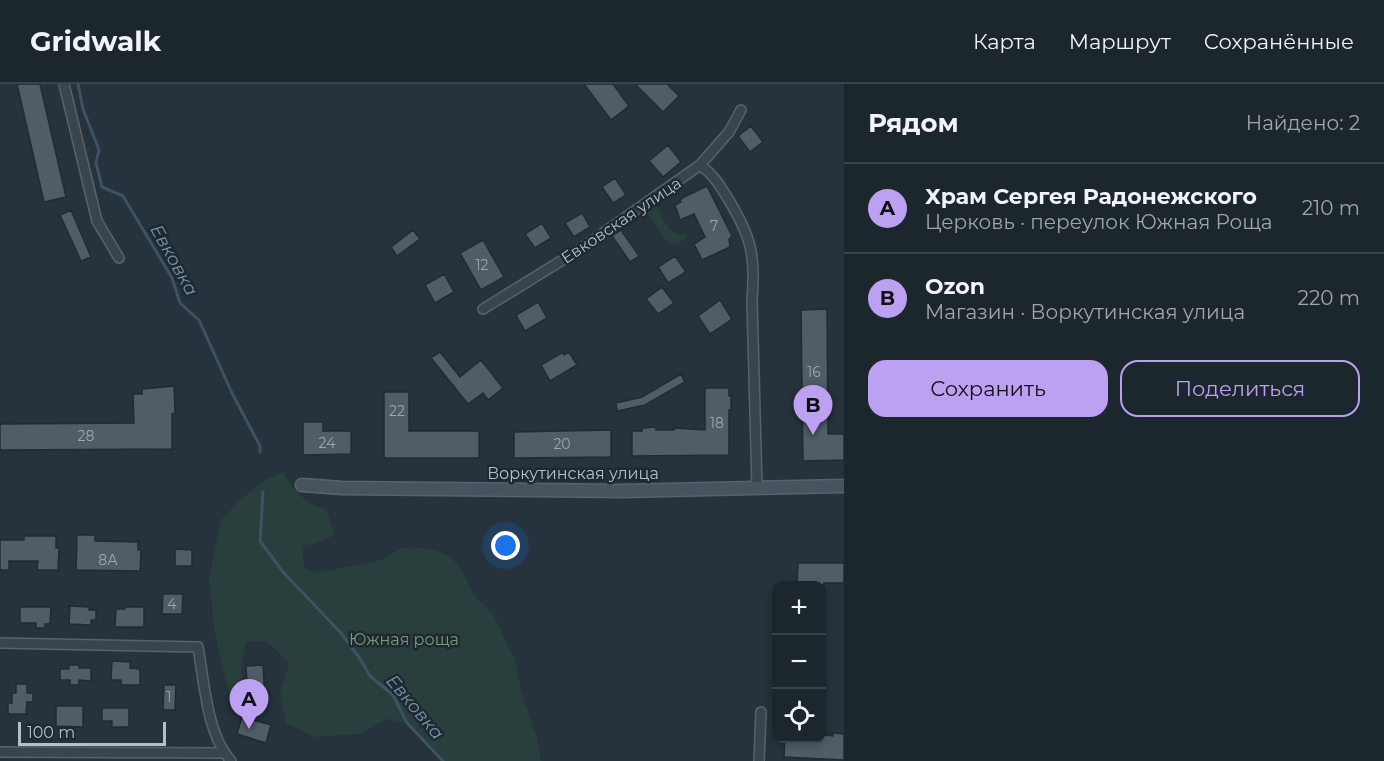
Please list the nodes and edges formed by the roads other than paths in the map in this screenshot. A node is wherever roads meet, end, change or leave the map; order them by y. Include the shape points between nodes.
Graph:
1 (64, 84) edge
2 (741, 110) dead end
3 (700, 165) junction
4 (119, 258) dead end
5 (483, 309) dead end
6 (302, 485) dead end
7 (844, 486) edge
8 (757, 487) junction
9 (0, 643) edge
10 (761, 712) dead end
11 (0, 752) edge
12 (227, 757) edge
13 (759, 761) edge

1 - 4 street via 97,221
2 - 3 street, Евковская улица via 729,132
3 - 5 street, Евковская улица via 582,248
3 - 8 street via 711,173 744,227 755,270 752,300
6 - 8 street, Воркутинская улица via 601,491
7 - 8 street, Воркутинская улица
9 - 12 street via 198,647 213,729
10 - 13 street
11 - 12 street

